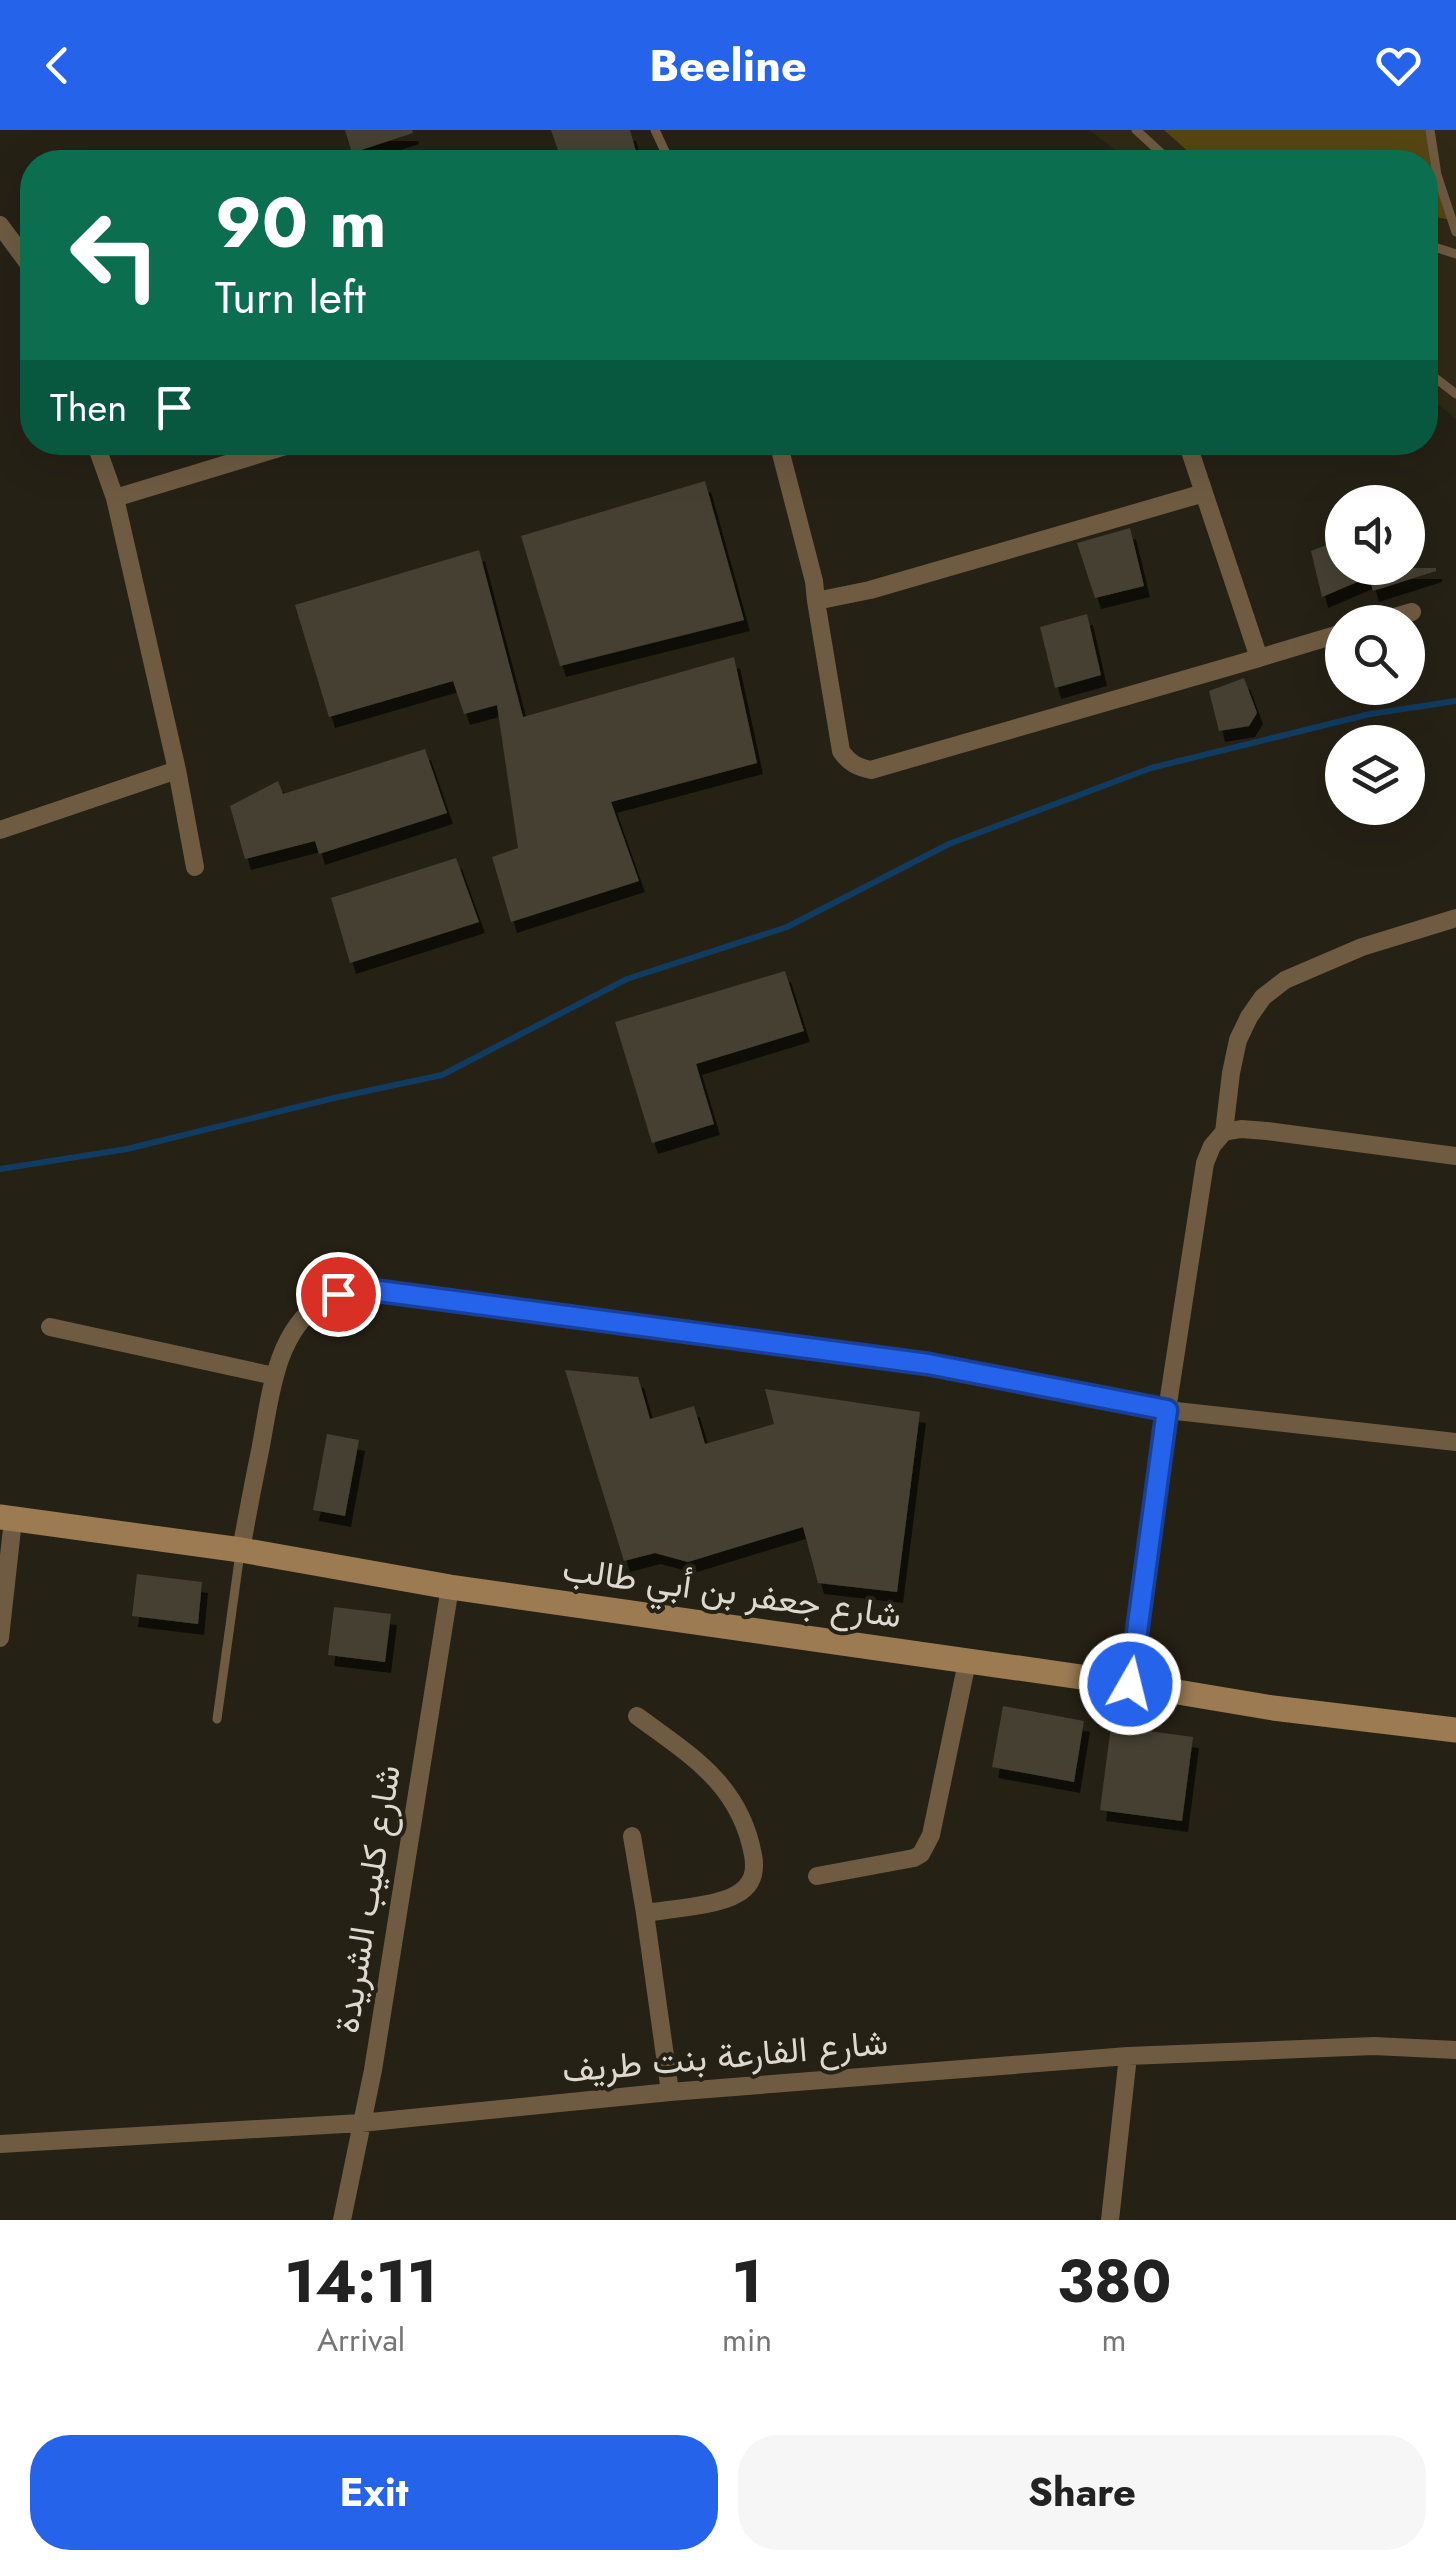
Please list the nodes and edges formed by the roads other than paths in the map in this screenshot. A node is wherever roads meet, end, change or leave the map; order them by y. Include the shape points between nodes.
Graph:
1 (1136, 130) edge
2 (1158, 150) edge
3 (1438, 178) edge
4 (0, 225) edge
5 (1456, 232) edge
6 (20, 251) edge
7 (100, 455) edge
8 (256, 455) edge
9 (781, 455) edge
10 (1191, 455) edge
11 (1204, 493) junction
12 (115, 498) junction
13 (816, 602) junction
14 (1325, 638) edge
15 (1259, 658) junction
16 (177, 770) junction
17 (0, 830) edge
18 (195, 867) dead end
19 (1456, 918) edge
20 (1224, 1132) junction
21 (1456, 1156) edge
22 (50, 1326) dead end
23 (274, 1376) junction
24 (1167, 1410) junction
25 (1456, 1442) edge
26 (7, 1519) edge
27 (241, 1550) junction
28 (450, 1587) junction
29 (0, 1638) edge
30 (967, 1662) junction
31 (1130, 1684) junction
32 (636, 1716) dead end
33 (217, 1718) dead end
34 (1456, 1730) edge
35 (632, 1836) dead end
36 (818, 1876) dead end
37 (646, 1914) junction
38 (1456, 2050) edge
39 (1128, 2056) junction
40 (670, 2092) junction
41 (361, 2123) junction
42 (0, 2144) edge
43 (342, 2220) edge
44 (1110, 2220) edge

1 - 2 lane
3 - 5 lane
4 - 6 street
7 - 12 street
8 - 12 street
9 - 13 street
10 - 11 street
11 - 13 street
11 - 15 street
12 - 16 street
13 - 15 street via 841,751 871,770
14 - 15 street
16 - 17 street
16 - 18 street
19 - 20 street via 1362,947 1285,980 1264,998 1238,1040
20 - 21 street via 1267,1131
20 - 24 street via 1205,1163
22 - 23 street
23 - 24 street via 305,1317 338,1294 364,1289 928,1364
23 - 27 street
24 - 25 street
24 - 31 street
26 - 27 street, شارع جعفر بن أبي طالب
26 - 29 street
27 - 28 street, شارع جعفر بن أبي طالب
27 - 33 lane
28 - 30 street, شارع جعفر بن أبي طالب
28 - 41 street, شارع كليب الشريدة
30 - 31 street, شارع جعفر بن أبي طالب
30 - 36 street via 931,1835 920,1854
31 - 34 street, شارع جعفر بن أبي طالب
32 - 37 street via 709,1770 748,1831 755,1868 739,1894
35 - 37 street
37 - 40 street
38 - 39 street, شارع الفارعة بنت طريف via 1374,2046
39 - 40 street, شارع الفارعة بنت طريف
39 - 44 street
40 - 41 street, شارع الفارعة بنت طريف
41 - 42 street, شارع الفارعة بنت طريف
41 - 43 street, شارع كليب الشريدة

